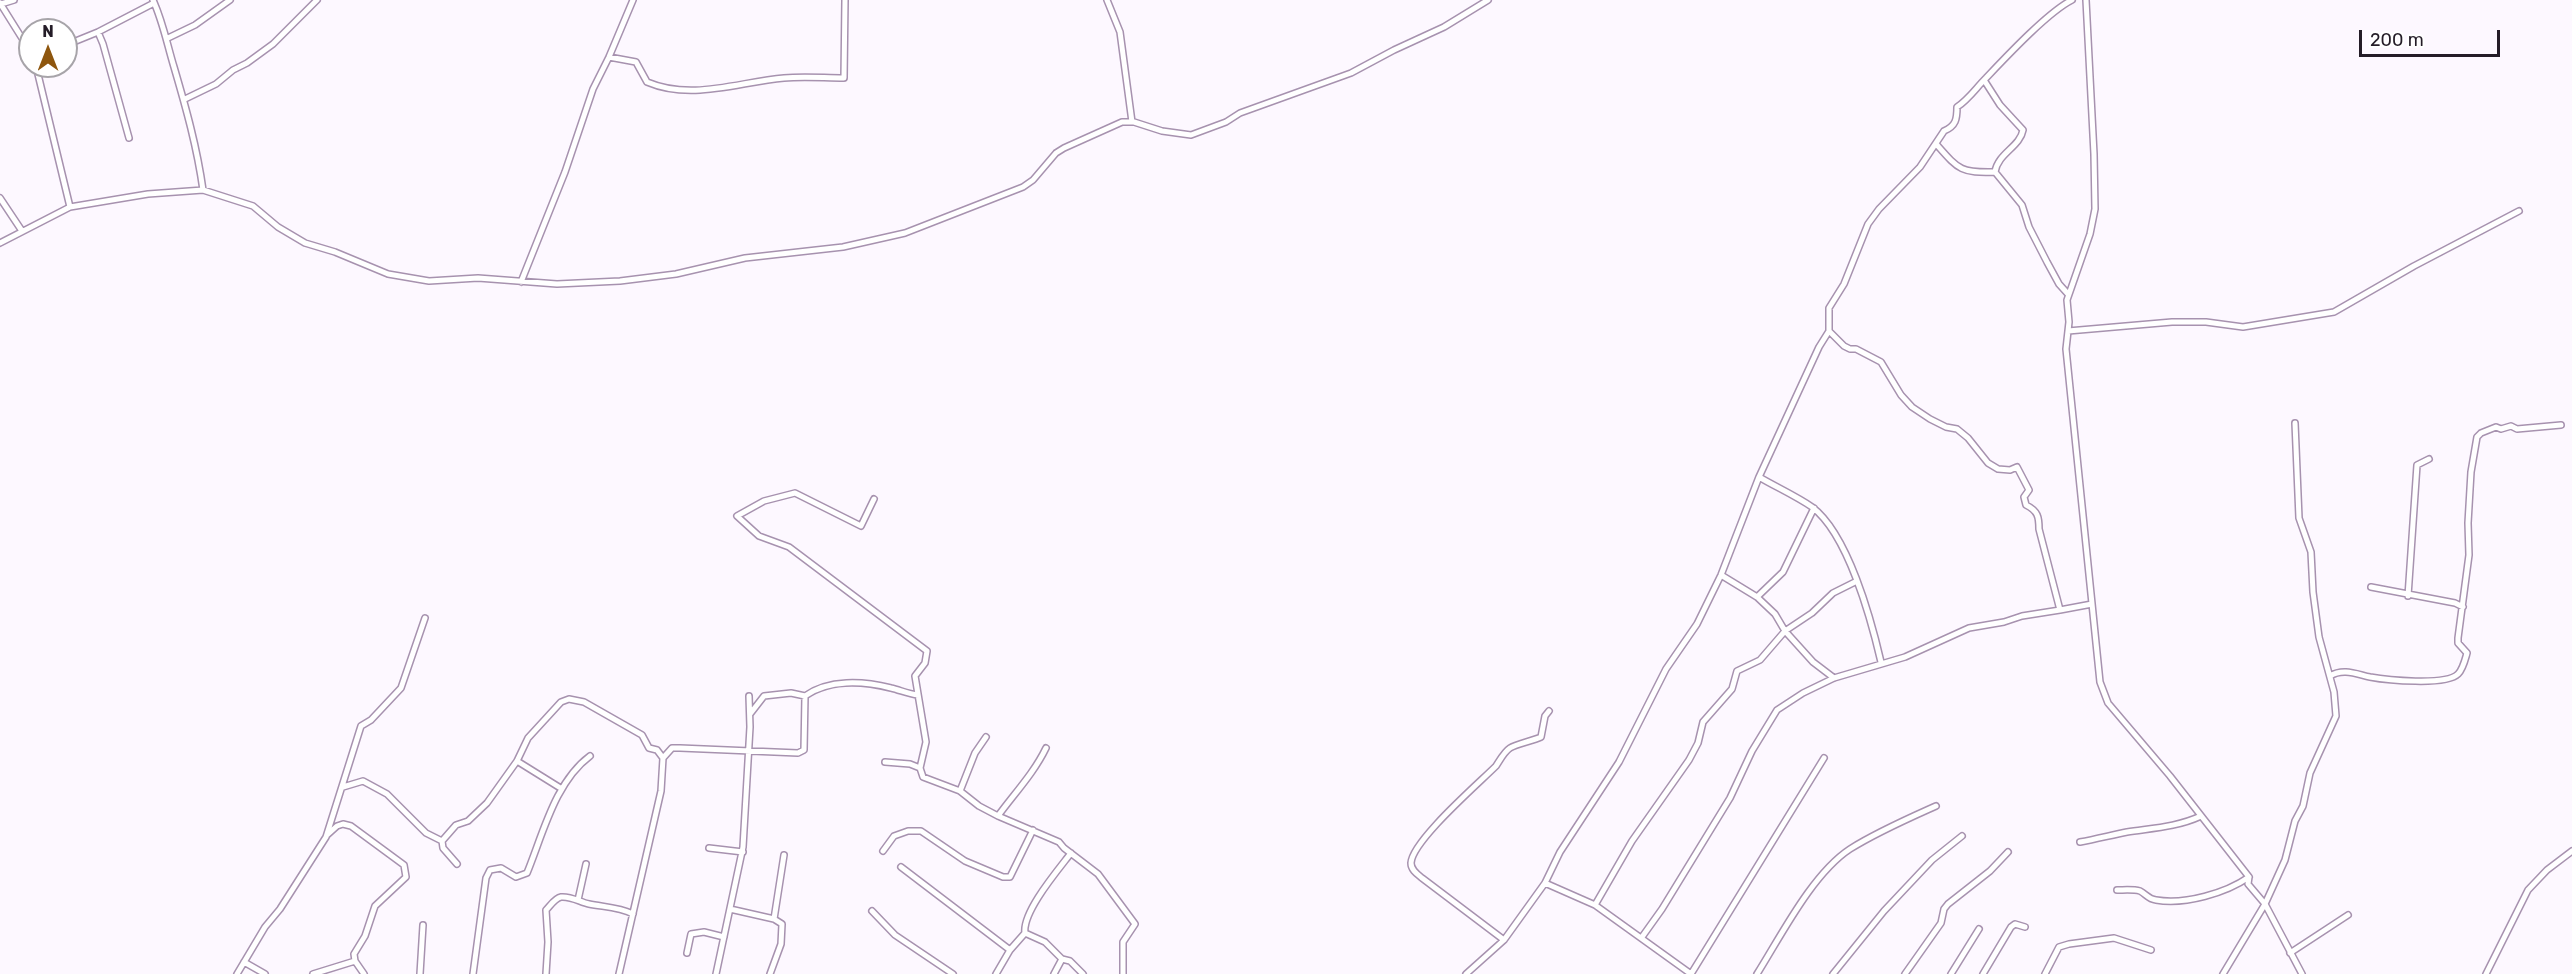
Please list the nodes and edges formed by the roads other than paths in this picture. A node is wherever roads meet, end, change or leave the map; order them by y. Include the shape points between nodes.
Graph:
1 (14, 0) edge
2 (230, 0) edge
3 (317, 0) edge
4 (633, 0) edge
5 (845, 0) edge
6 (1107, 0) edge
7 (1488, 0) edge
8 (2072, 0) edge
9 (2086, 0) edge
10 (154, 2) edge
11 (0, 4) edge
12 (18, 32) edge
13 (98, 32) junction
14 (168, 39) junction
15 (78, 40) edge
16 (609, 57) junction
17 (39, 78) edge
18 (1984, 80) junction
19 (185, 99) junction
20 (1132, 122) junction
21 (129, 138) dead end
22 (1936, 145) junction
23 (1995, 172) junction
24 (203, 190) junction
25 (0, 198) edge
26 (70, 207) junction
27 (2519, 211) dead end
28 (22, 231) junction
29 (0, 243) edge
30 (521, 282) junction
31 (2068, 294) junction
32 (1828, 331) junction
33 (2068, 332) junction
34 (2295, 423) dead end
35 (2561, 425) dead end
36 (2429, 459) dead end
37 (1759, 477) junction
38 (874, 499) dead end
39 (1814, 508) junction
40 (1721, 575) junction
41 (1857, 581) junction
42 (2371, 587) dead end
43 (2408, 596) junction
44 (1757, 597) junction
45 (2092, 604) junction
46 (2463, 607) junction
47 (2060, 610) junction
48 (425, 618) dead end
49 (1785, 631) junction
50 (1881, 662) junction
51 (2330, 675) junction
52 (1833, 678) junction
53 (918, 695) junction
54 (749, 696) dead end
55 (805, 696) junction
56 (1548, 711) dead end
57 (750, 714) junction
58 (986, 737) dead end
59 (1046, 748) dead end
60 (749, 750) junction
61 (590, 756) dead end
62 (663, 758) junction
63 (1824, 758) dead end
64 (517, 760) junction
65 (885, 762) dead end
66 (920, 768) junction
67 (343, 787) junction
68 (562, 789) junction
69 (960, 791) junction
70 (1936, 806) dead end
71 (998, 816) junction
72 (2201, 816) junction
73 (1033, 830) junction
74 (1962, 836) dead end
75 (326, 837) junction
76 (442, 841) junction
77 (2080, 842) dead end
78 (709, 848) dead end
79 (883, 851) dead end
80 (2572, 851) edge
81 (742, 852) junction
82 (2008, 852) dead end
83 (1071, 853) junction
84 (784, 855) dead end
85 (457, 864) dead end
86 (586, 864) dead end
87 (901, 867) dead end
88 (2249, 877) junction
89 (1545, 883) junction
90 (2116, 890) dead end
91 (578, 900) junction
92 (2265, 904) junction
93 (1595, 905) junction
94 (730, 909) junction
95 (872, 911) dead end
96 (633, 914) junction
97 (2348, 915) dead end
98 (774, 919) junction
99 (423, 925) dead end
100 (2025, 927) dead end
101 (1979, 929) dead end
102 (1025, 933) junction
103 (724, 937) junction
104 (1642, 937) junction
105 (1504, 940) junction
106 (1010, 950) junction
107 (2151, 950) dead end
108 (687, 953) dead end
109 (2290, 953) junction
110 (1062, 958) junction
111 (355, 961) junction
112 (244, 962) junction
113 (1682, 968) junction
114 (237, 974) edge
115 (265, 974) edge
116 (313, 974) edge
117 (364, 974) edge
118 (420, 974) edge
119 (472, 974) edge
120 (546, 974) edge
121 (619, 974) edge
122 (716, 974) edge
123 (770, 974) edge
124 (953, 974) edge
125 (996, 974) edge
126 (1054, 974) edge
127 (1083, 974) edge
128 (1123, 974) edge
129 (1466, 974) edge
130 (1677, 974) edge
131 (1691, 974) edge
132 (1757, 974) edge
133 (1833, 974) edge
134 (1905, 974) edge
135 (1951, 974) edge
136 (1983, 974) edge
137 (2045, 974) edge
138 (2223, 974) edge
139 (2302, 974) edge
140 (2486, 974) edge

1 - 11 street
2 - 14 street
3 - 19 street via 273,44 216,84
4 - 16 street
5 - 16 street via 844,78 784,78 677,91 647,82 636,62
6 - 20 street via 1120,32
7 - 20 street via 1444,27 1351,73 1240,113 1197,134 1182,135
8 - 18 street
9 - 31 street via 2094,209 2090,234
10 - 13 street
10 - 14 street
11 - 12 street
13 - 15 street
13 - 21 street
14 - 19 street
16 - 30 street via 592,89 565,172
17 - 26 street
18 - 22 street via 1957,107 1957,120
18 - 23 street via 2000,105 2024,130
19 - 24 street
20 - 30 street via 1122,122 1064,147 1023,187 905,233 843,247 746,258 676,274 620,281
22 - 23 street via 1958,168
22 - 32 street via 1868,224 1844,284 1829,308
23 - 31 street via 2022,205 2047,262
24 - 26 street via 148,194
24 - 30 street via 254,206 305,243 388,274 429,281 478,278
25 - 28 street
26 - 28 street
27 - 33 street via 2334,312 2243,327 2172,322
28 - 29 street
31 - 33 street
32 - 37 street
32 - 47 street via 1850,350 1856,349 1881,362 1912,407 1946,427 1957,429 1988,464 1998,470 2017,467 2029,490 2024,497 2026,505 2039,517
33 - 45 street via 2067,378
34 - 51 street via 2299,518 2311,552 2319,637
35 - 46 street via 2496,427 2477,437 2471,472 2470,548
36 - 43 street via 2417,465
37 - 39 street
37 - 40 street
38 - 53 street via 861,526 795,493 764,501 737,516 759,536 789,547 927,651 925,663 915,676
39 - 41 street via 1842,544
39 - 44 street via 1783,572
40 - 44 street
40 - 89 street via 1697,624 1666,669 1619,762 1560,852
41 - 49 street via 1833,593
41 - 50 street
42 - 43 street
43 - 46 street
44 - 49 street via 1776,614
45 - 47 street
45 - 72 street via 2100,682 2108,703
46 - 51 street via 2458,643 2467,653 2455,677 2411,682 2344,671
47 - 50 street via 1969,628 1905,657
48 - 67 street via 401,688 361,726
49 - 52 street
49 - 93 street via 1760,660 1737,671 1732,689 1702,722 1698,743 1689,760 1632,841
50 - 52 street
51 - 92 street via 2337,706 2334,726 2310,772 2287,856
52 - 104 street via 1777,710 1730,798
53 - 55 street via 850,683 814,690
53 - 66 street via 926,742
54 - 57 street
55 - 57 street via 764,696
55 - 60 street via 804,750
56 - 105 street via 1541,737 1511,747 1430,831 1411,863 1422,878
57 - 60 street
58 - 69 street
59 - 71 street
60 - 62 street via 672,748
60 - 81 street
61 - 68 street via 579,764
62 - 64 street via 642,735 584,702 568,699 554,708 528,738
62 - 96 street via 661,791
63 - 131 street
64 - 68 street
64 - 76 street via 487,803 468,821 456,825
65 - 66 street
66 - 69 street via 923,777
67 - 75 street
67 - 76 street via 363,782 387,794 426,833
68 - 119 street via 527,873 516,877 501,868 492,868 486,878
69 - 71 street
70 - 132 street via 1848,850 1828,868
71 - 73 street
72 - 77 street via 2157,830
72 - 88 street
73 - 79 street via 1010,877 965,861 921,831 894,836
73 - 83 street via 1052,837
74 - 133 street via 1932,860 1884,911
75 - 111 street via 337,826 351,826 404,865 406,877 375,906 354,954
75 - 112 street
76 - 85 street
78 - 81 street
80 - 140 street via 2528,890
81 - 94 street
82 - 134 street via 1948,904 1941,923
83 - 102 street via 1046,886 1024,925
83 - 128 street via 1098,874 1135,924 1123,942
84 - 98 street
86 - 91 street
87 - 106 street
88 - 90 street via 2234,888 2212,895 2167,901 2153,900 2140,891
88 - 92 street via 2248,884
89 - 93 street
89 - 105 street
91 - 96 street
91 - 120 street via 561,897 546,910
92 - 109 street
92 - 138 street
93 - 104 street
94 - 98 street
94 - 103 street
95 - 124 street via 896,935
96 - 121 street
97 - 109 street
98 - 123 street via 782,924 781,944
99 - 118 street
100 - 136 street via 2011,927
101 - 135 street
102 - 106 street
102 - 110 street via 1045,942
103 - 108 street via 704,932 691,934
103 - 122 street
104 - 113 street
105 - 129 street
106 - 125 street
107 - 137 street via 2114,938 2069,944 2059,947
109 - 139 street
110 - 126 street
110 - 127 street
111 - 116 street
111 - 117 street
112 - 114 street
112 - 115 street
113 - 130 street
113 - 131 street

